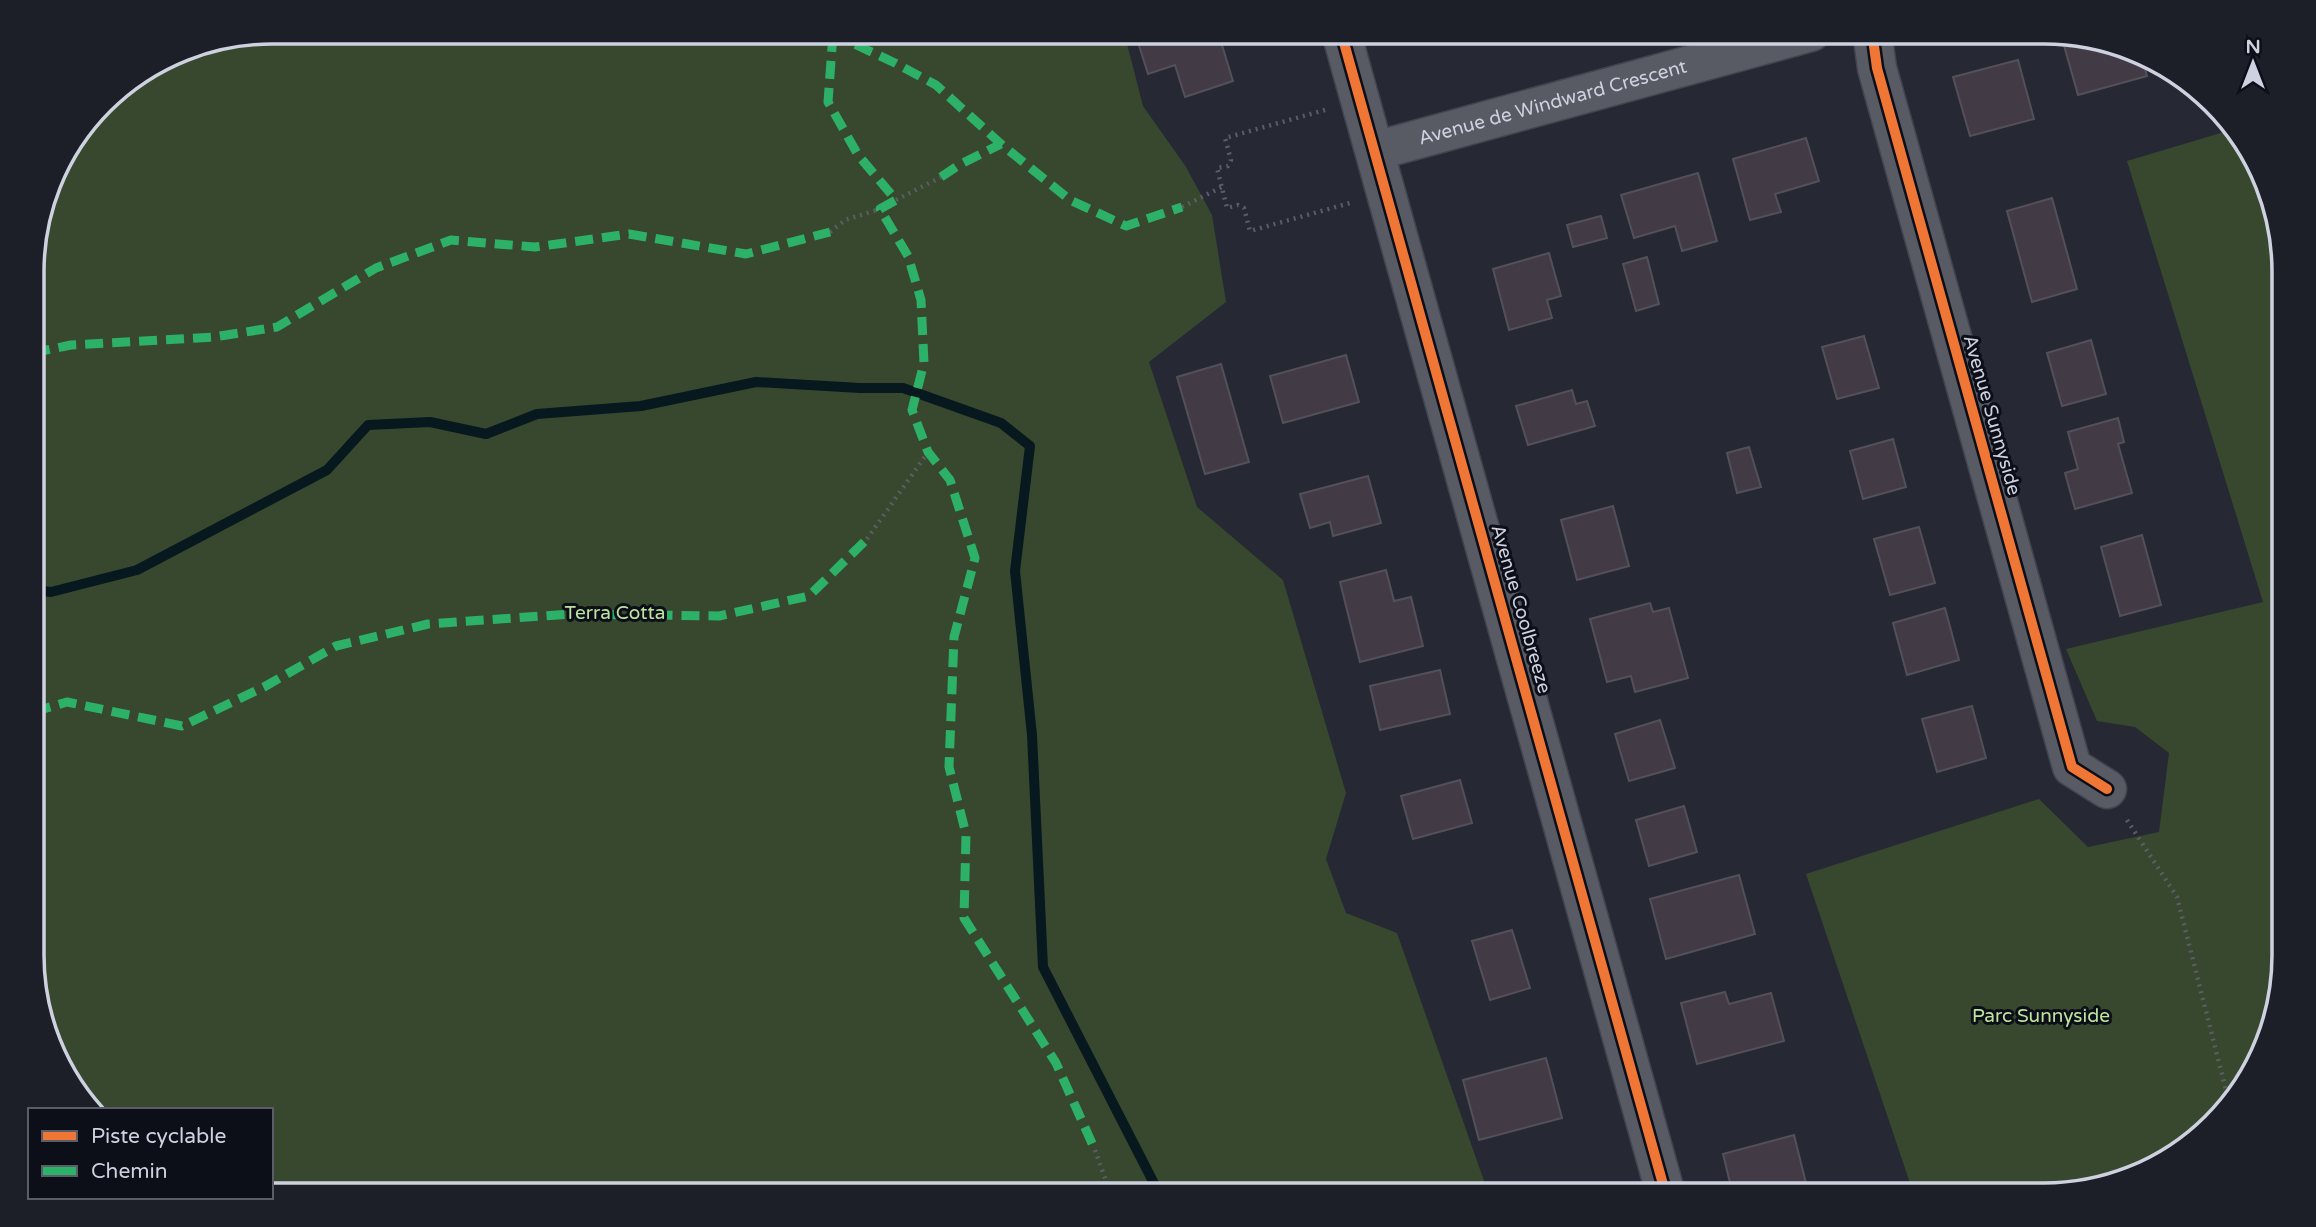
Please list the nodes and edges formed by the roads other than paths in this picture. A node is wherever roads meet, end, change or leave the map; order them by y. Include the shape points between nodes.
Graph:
1 (1344, 44) edge
2 (1767, 44) edge
3 (1874, 44) edge
4 (1375, 150) junction
5 (2107, 789) road end
6 (1663, 1183) edge

1 - 4 street, Avenue Coolbreeze
2 - 4 street, Avenue de Windward Crescent
3 - 5 street, Avenue Sunnyside via 2072,767
4 - 6 street, Avenue Coolbreeze

